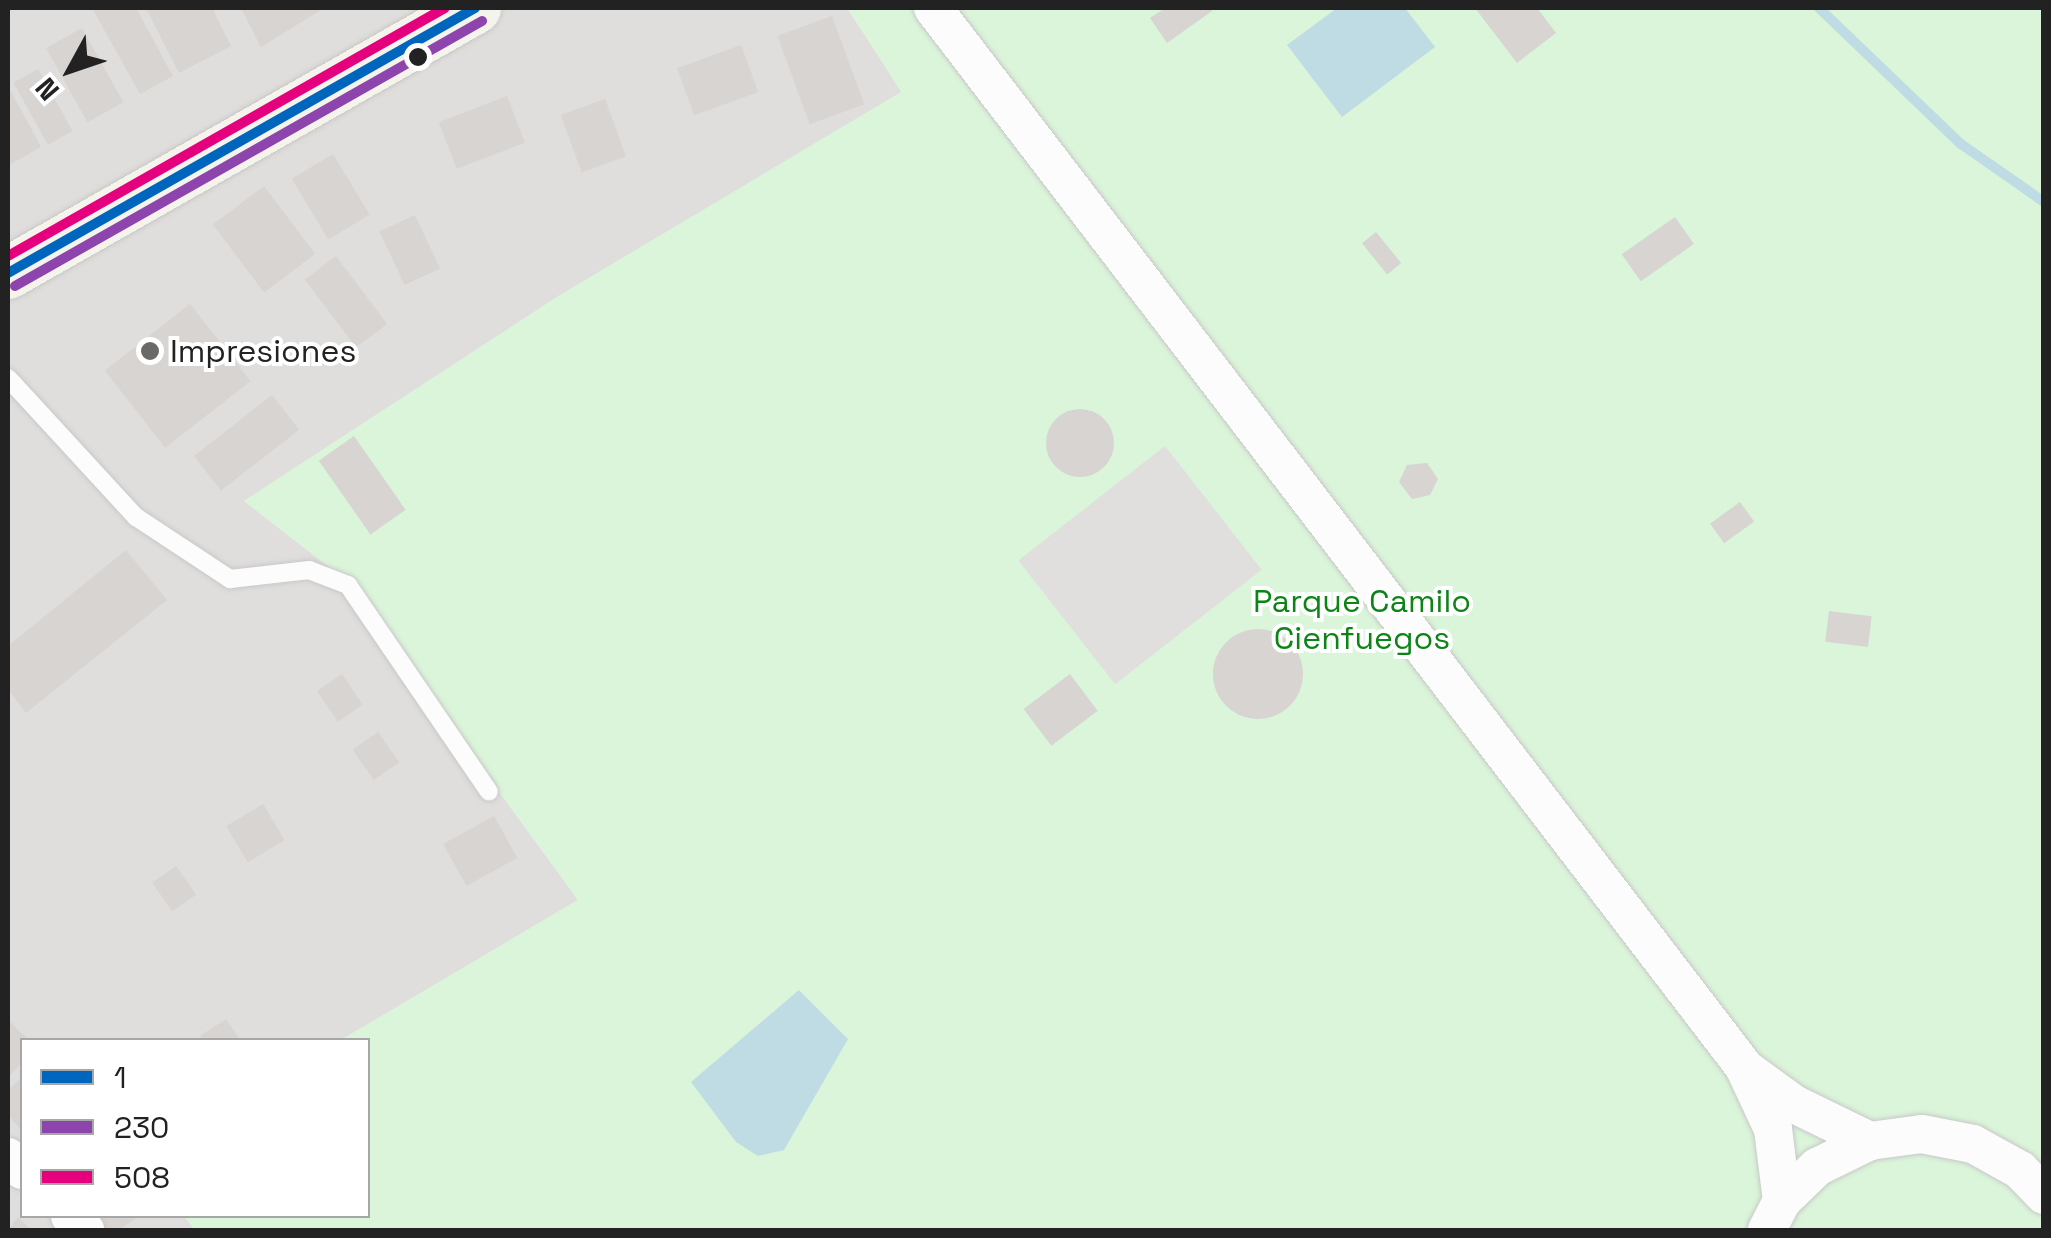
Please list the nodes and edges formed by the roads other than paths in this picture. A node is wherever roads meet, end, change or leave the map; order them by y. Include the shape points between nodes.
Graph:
1 (475, 8) edge
2 (933, 8) edge
3 (8, 273) edge
4 (8, 378) edge
5 (489, 792) dead end
6 (1744, 1067) junction
7 (1870, 1141) junction
8 (2044, 1195) edge
9 (1775, 1216) edge

1 - 3 main road
2 - 6 street
4 - 5 lane via 136,517 230,579 309,570 348,585
6 - 7 street via 1794,1104
6 - 9 street via 1772,1129
7 - 8 street via 1922,1134 1974,1144 2020,1170
7 - 9 street via 1817,1167

